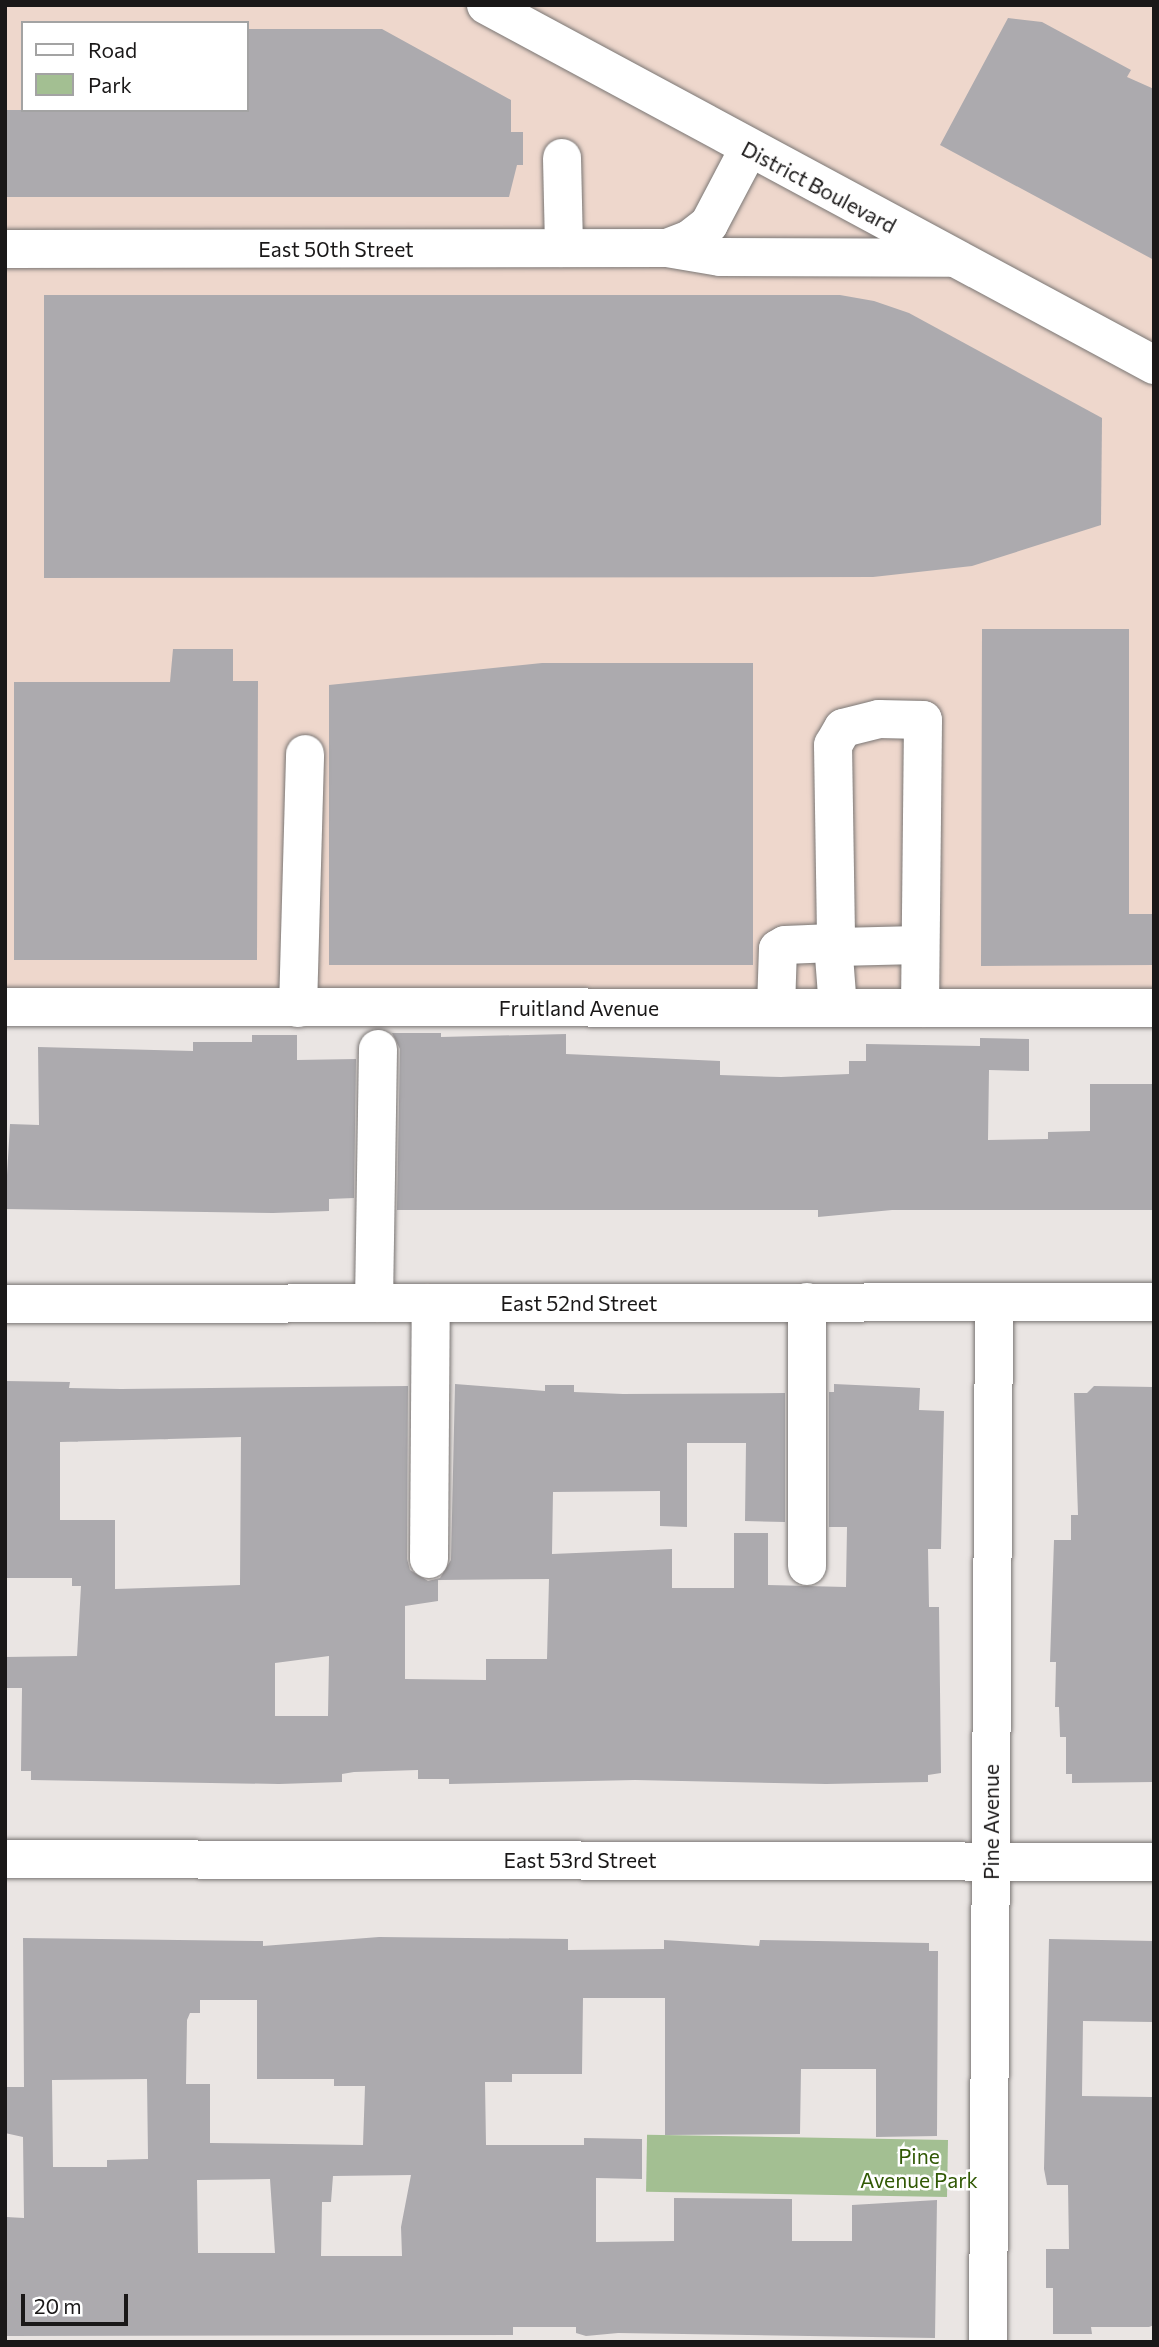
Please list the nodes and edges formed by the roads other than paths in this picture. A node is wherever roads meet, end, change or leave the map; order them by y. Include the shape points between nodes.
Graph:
1 (486, 5) edge
2 (748, 150) junction
3 (562, 158) dead end
4 (564, 248) junction
5 (667, 248) junction
6 (5, 249) edge
7 (952, 258) junction
8 (1154, 365) edge
9 (305, 754) dead end
10 (920, 945) junction
11 (836, 947) junction
12 (5, 1007) edge
13 (298, 1008) junction
14 (776, 1008) junction
15 (838, 1008) junction
16 (920, 1008) junction
17 (1154, 1008) edge
18 (378, 1049) dead end
19 (807, 1302) junction
20 (994, 1302) junction
21 (1154, 1302) edge
22 (374, 1303) junction
23 (431, 1303) junction
24 (5, 1304) edge
25 (429, 1559) dead end
26 (807, 1566) dead end
27 (5, 1859) edge
28 (991, 1862) junction
29 (1154, 1862) edge
30 (988, 2342) edge

1 - 2 street, District Boulevard
2 - 5 street, East 50th Street via 709,224 690,239
2 - 7 street, District Boulevard
3 - 4 street
4 - 5 street, East 50th Street
4 - 6 street, East 50th Street
5 - 7 street, East 50th Street via 720,257
7 - 8 street, District Boulevard
9 - 13 street
10 - 11 street
10 - 11 street via 923,720 879,719 843,729 833,745
10 - 16 street
11 - 14 street via 785,945 778,950
11 - 15 street
12 - 13 street, Fruitland Avenue
13 - 14 street, Fruitland Avenue
14 - 15 street, Fruitland Avenue
15 - 16 street, Fruitland Avenue
16 - 17 street, Fruitland Avenue
18 - 22 street
19 - 20 street, East 52nd Street
19 - 23 street, East 52nd Street
19 - 26 street
20 - 21 street, East 52nd Street
20 - 28 street, Pine Avenue
22 - 23 street, East 52nd Street
22 - 24 street, East 52nd Street
23 - 25 street
27 - 28 street, East 53rd Street
28 - 29 street, East 53rd Street
28 - 30 street, Pine Avenue

